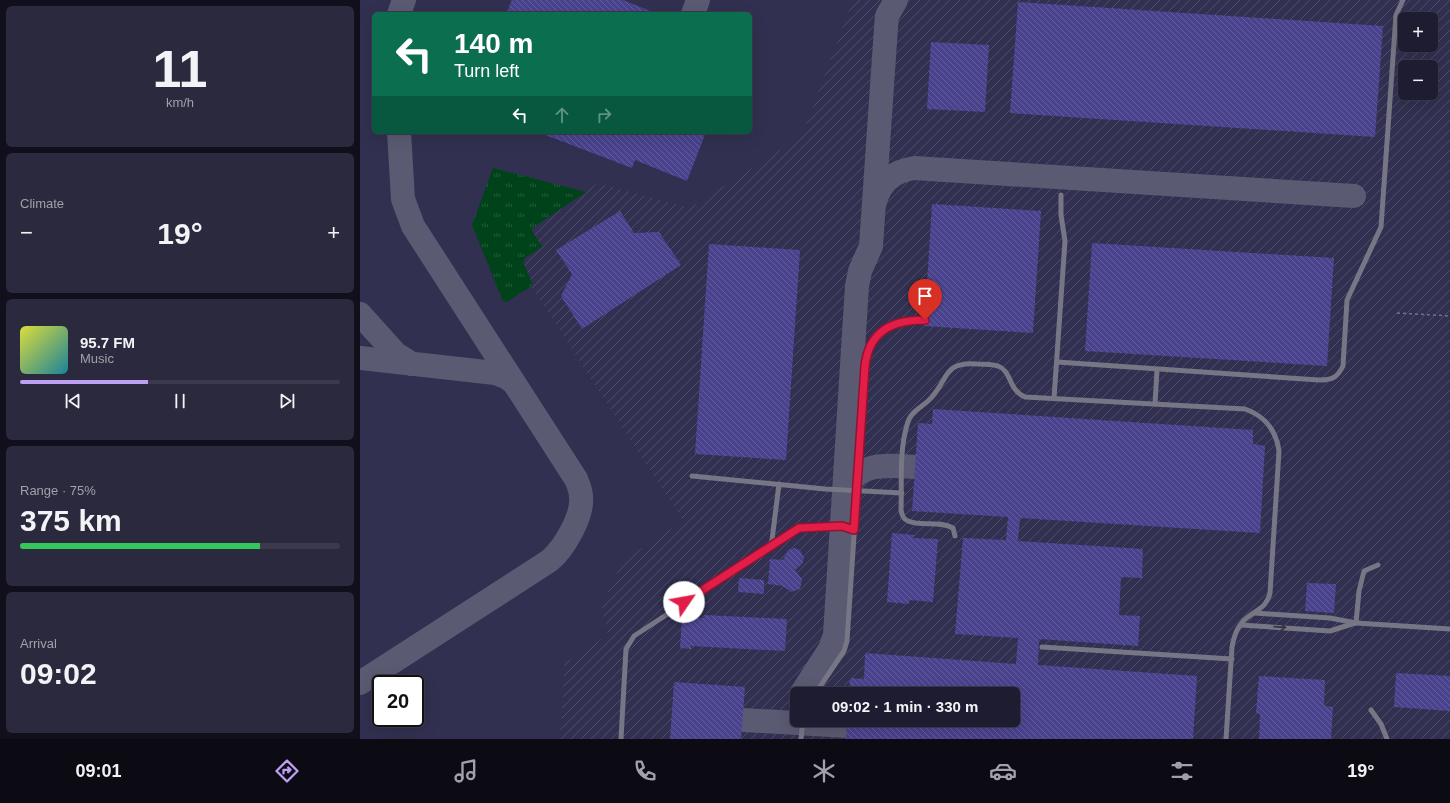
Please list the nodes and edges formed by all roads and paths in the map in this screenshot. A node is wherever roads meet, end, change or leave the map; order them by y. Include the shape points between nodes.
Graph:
1 (1403, 0) edge
2 (1061, 195) dead end
3 (1397, 313) dead end
4 (1450, 316) edge
5 (925, 320) dead end
6 (1057, 362) junction
7 (1157, 370) junction
8 (1054, 398) junction
9 (1155, 404) junction
10 (692, 476) dead end
11 (779, 484) junction
12 (856, 490) junction
13 (902, 493) junction
14 (854, 530) junction
15 (955, 536) dead end
16 (771, 548) junction
17 (1378, 565) dead end
18 (1254, 612) junction
19 (1356, 623) junction
20 (1241, 625) junction
21 (1450, 629) edge
22 (1042, 647) dead end
23 (1232, 659) junction
24 (820, 687) edge
25 (1372, 710) dead end
26 (802, 727) edge
27 (621, 739) edge
28 (801, 739) edge
29 (1226, 739) edge
30 (1387, 739) edge

1 - 7 lane via 1396,15 1381,227 1348,300 1343,366 1338,376 1329,380 1319,380
2 - 6 lane via 1065,241
3 - 4 path
5 - 12 lane via 905,321 886,327 869,348 865,366
6 - 7 lane
6 - 8 lane
7 - 9 lane
8 - 9 lane
8 - 13 lane via 1020,395 1014,390 1007,373 999,366 957,364 948,372 940,388 909,418 904,441
9 - 18 lane via 1245,409 1262,418 1274,433 1279,451 1270,593 1268,601
10 - 11 lane
11 - 12 lane
11 - 16 lane
12 - 13 lane
12 - 14 lane
13 - 15 lane via 902,516 908,521 946,524 953,528
14 - 16 lane via 842,526 799,528
14 - 24 lane via 847,641 844,651
16 - 27 lane via 634,636 626,650
17 - 19 lane via 1364,572
18 - 19 lane via 1330,618
18 - 20 lane
20 -> 19 lane via 1330,631
19 - 21 lane
20 - 23 lane via 1234,636
22 - 23 lane
23 - 29 lane
25 - 30 lane
26 - 28 lane

